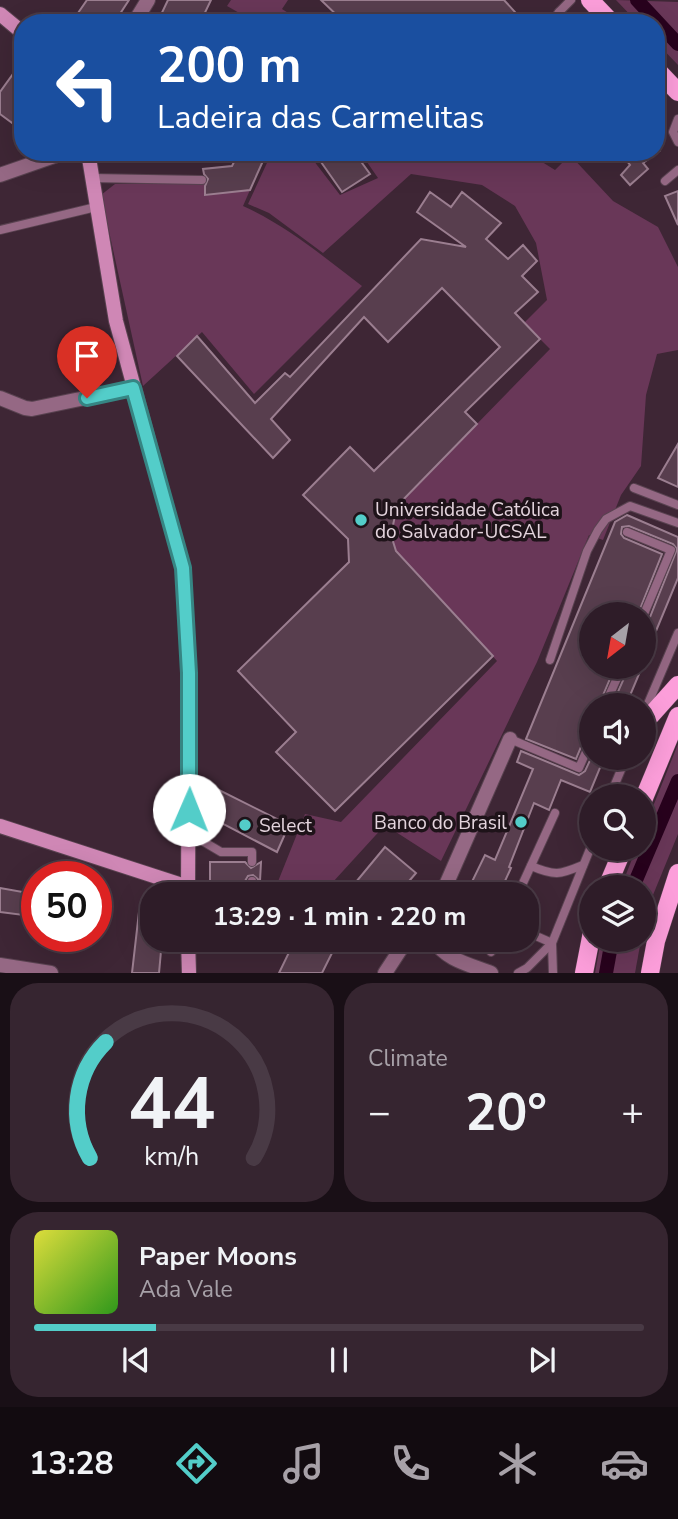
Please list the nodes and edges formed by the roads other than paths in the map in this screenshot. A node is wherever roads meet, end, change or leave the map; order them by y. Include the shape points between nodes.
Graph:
1 (571, 0) edge
2 (590, 0) edge
3 (559, 12) edge
4 (0, 14) edge
5 (603, 14) edge
6 (14, 26) edge
7 (665, 78) edge
8 (678, 92) edge
9 (678, 119) edge
10 (678, 142) edge
11 (40, 161) edge
12 (89, 161) edge
13 (678, 170) edge
14 (0, 175) edge
15 (92, 177) junction
16 (202, 180) dead end
17 (665, 181) dead end
18 (96, 207) junction
19 (0, 230) edge
20 (133, 388) junction
21 (0, 398) edge
22 (634, 488) dead end
23 (678, 505) edge
24 (678, 523) edge
25 (627, 532) dead end
26 (649, 602) edge
27 (678, 633) edge
28 (550, 660) dead end
29 (678, 685) edge
30 (652, 693) edge
31 (656, 710) edge
32 (678, 716) edge
33 (510, 739) joint
34 (579, 768) edge
35 (650, 784) edge
36 (555, 813) dead end
37 (0, 826) edge
38 (188, 833) junction
39 (221, 852) junction
40 (585, 861) edge
41 (221, 862) dead end
42 (252, 862) dead end
43 (583, 865) junction
44 (531, 866) junction
45 (162, 882) edge
46 (188, 882) edge
47 (447, 882) edge
48 (524, 882) edge
49 (676, 883) edge
50 (539, 937) edge
51 (552, 943) junction
52 (188, 952) edge
53 (399, 952) edge
54 (443, 952) edge
55 (588, 952) edge
56 (2, 968) edge
57 (51, 973) edge
58 (189, 973) edge
59 (385, 973) edge
60 (491, 973) edge
61 (517, 973) edge
62 (553, 973) edge
63 (584, 973) edge
64 (650, 973) edge

1 - 3 lane
2 - 5 main road
4 - 6 main road
7 - 8 main road
9 - 10 lane via 673,132
11 - 14 street
12 - 15 main road
13 - 17 lane
15 - 16 lane
15 - 18 main road
18 - 19 lane
18 - 20 main road
20 - 21 street via 32,409
20 - 38 main road via 183,568 189,673
22 - 23 lane
24 - 28 lane via 630,506 606,519 587,551
25 - 26 lane via 671,550
27 - 30 lane
29 - 31 main road
32 - 35 main road
33 - 34 lane
33 - 47 street
36 - 44 lane
37 - 45 main road
38 - 39 lane
38 - 46 main road
39 - 41 lane
39 - 42 lane via 252,852
40 - 43 lane
43 - 44 lane via 560,874
43 - 51 lane
44 - 48 lane
49 - 64 main road
50 - 51 lane
51 - 61 lane
51 - 62 lane
52 - 58 main road
53 - 59 street
54 - 60 street
55 - 63 main road
56 - 57 street

